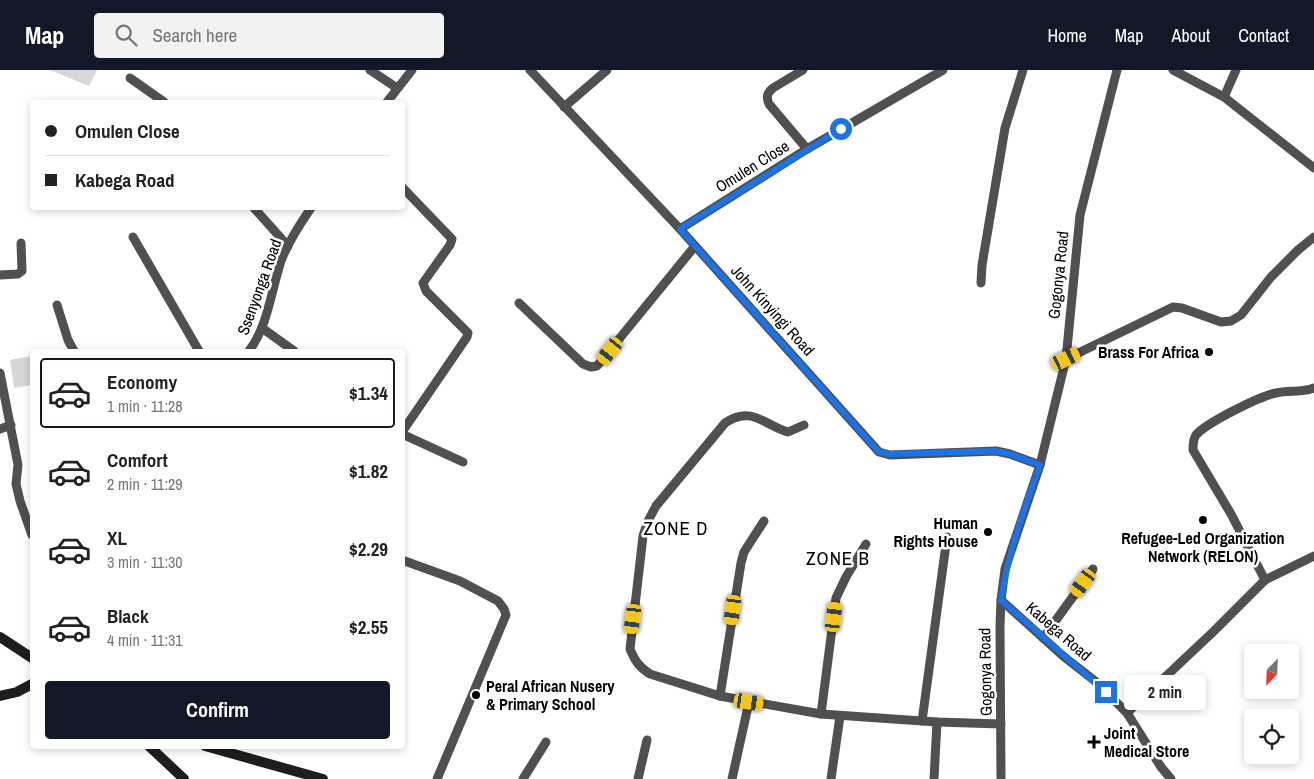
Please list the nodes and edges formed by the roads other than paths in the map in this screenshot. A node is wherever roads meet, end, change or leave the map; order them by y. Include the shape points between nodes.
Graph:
1 (370, 70) edge
2 (412, 70) edge
3 (530, 70) edge
4 (607, 70) edge
5 (803, 70) edge
6 (943, 70) edge
7 (1023, 70) edge
8 (1117, 70) edge
9 (1173, 70) edge
10 (1236, 70) edge
11 (130, 78) dead end
12 (398, 88) junction
13 (1224, 97) junction
14 (161, 100) edge
15 (389, 100) edge
16 (564, 106) junction
17 (807, 149) junction
18 (1314, 168) edge
19 (405, 190) edge
20 (256, 210) edge
21 (307, 210) edge
22 (680, 229) junction
23 (133, 237) dead end
24 (1314, 237) edge
25 (21, 243) dead end
26 (288, 246) junction
27 (695, 246) junction
28 (0, 275) edge
29 (981, 283) dead end
30 (519, 303) dead end
31 (57, 305) dead end
32 (262, 328) junction
33 (73, 349) edge
34 (198, 349) edge
35 (251, 349) edge
36 (291, 349) edge
37 (1066, 359) junction
38 (0, 373) edge
39 (1314, 388) edge
40 (11, 425) junction
41 (804, 426) dead end
42 (0, 429) edge
43 (405, 429) edge
44 (405, 434) edge
45 (463, 462) dead end
46 (1040, 465) junction
47 (764, 521) dead end
48 (30, 529) edge
49 (947, 537) dead end
50 (866, 544) dead end
51 (1314, 556) edge
52 (405, 561) edge
53 (1093, 569) dead end
54 (1265, 580) junction
55 (1001, 600) junction
56 (0, 637) edge
57 (1043, 638) junction
58 (30, 657) edge
59 (30, 685) edge
60 (0, 696) edge
61 (720, 696) junction
62 (749, 702) junction
63 (1127, 713) junction
64 (821, 714) junction
65 (840, 716) junction
66 (922, 721) junction
67 (937, 722) junction
68 (1001, 724) junction
69 (648, 740) dead end
70 (546, 742) dead end
71 (152, 749) edge
72 (216, 749) edge
73 (184, 779) edge
74 (323, 779) edge
75 (437, 779) edge
76 (523, 779) edge
77 (638, 779) edge
78 (732, 779) edge
79 (831, 779) edge
80 (934, 779) edge
81 (1001, 779) edge
82 (1171, 779) edge

1 - 12 street
2 - 12 street
3 - 16 street, John Kinyingi Road
4 - 16 street
5 - 17 street via 769,91 767,99
6 - 17 street, Omulen Close
7 - 29 street via 1005,128
8 - 37 street, Gogonya Road via 1080,215
9 - 13 street
10 - 13 street
11 - 14 street
12 - 15 street
13 - 18 street
16 - 22 street, John Kinyingi Road
17 - 22 street, Omulen Close
19 - 43 street via 452,239 423,283 426,291 468,333
20 - 26 street
21 - 26 street, Ssenyonga Road
22 - 27 street, John Kinyingi Road
23 - 34 street
24 - 37 street via 1271,277 1241,315 1231,321 1221,322 1173,307
25 - 28 street via 22,271
26 - 32 street, Ssenyonga Road
27 - 30 street via 598,366 584,364
27 - 46 street, John Kinyingi Road via 879,452 996,451
31 - 33 street
32 - 35 street, Ssenyonga Road
32 - 36 street
37 - 46 street, Gogonya Road
38 - 40 street
39 - 54 street via 1265,396 1216,420 1197,434 1193,442 1193,450
40 - 42 street
40 - 48 street via 18,465 16,484
41 - 61 street via 788,432 758,418 733,417 656,506 648,521 630,649 636,662 650,674
44 - 45 street
46 - 55 street, Gogonya Road via 1005,569
47 - 61 street via 740,562
49 - 66 street
50 - 64 street via 836,598
51 - 54 street
52 - 75 street via 460,581 498,601 506,615
53 - 57 street
54 - 63 street
55 - 57 street, Kabega Road
55 - 68 street, Gogonya Road
56 - 58 street
57 - 63 street, Kabega Road via 1096,681
59 - 60 street
61 - 62 street
62 - 64 street
62 - 78 street
63 - 82 street, Kabega Road
64 - 65 street
65 - 66 street
65 - 79 street
66 - 67 street
67 - 68 street
67 - 80 street
68 - 81 street, Gogonya Road
69 - 77 street
70 - 76 street
71 - 73 street
72 - 74 street

